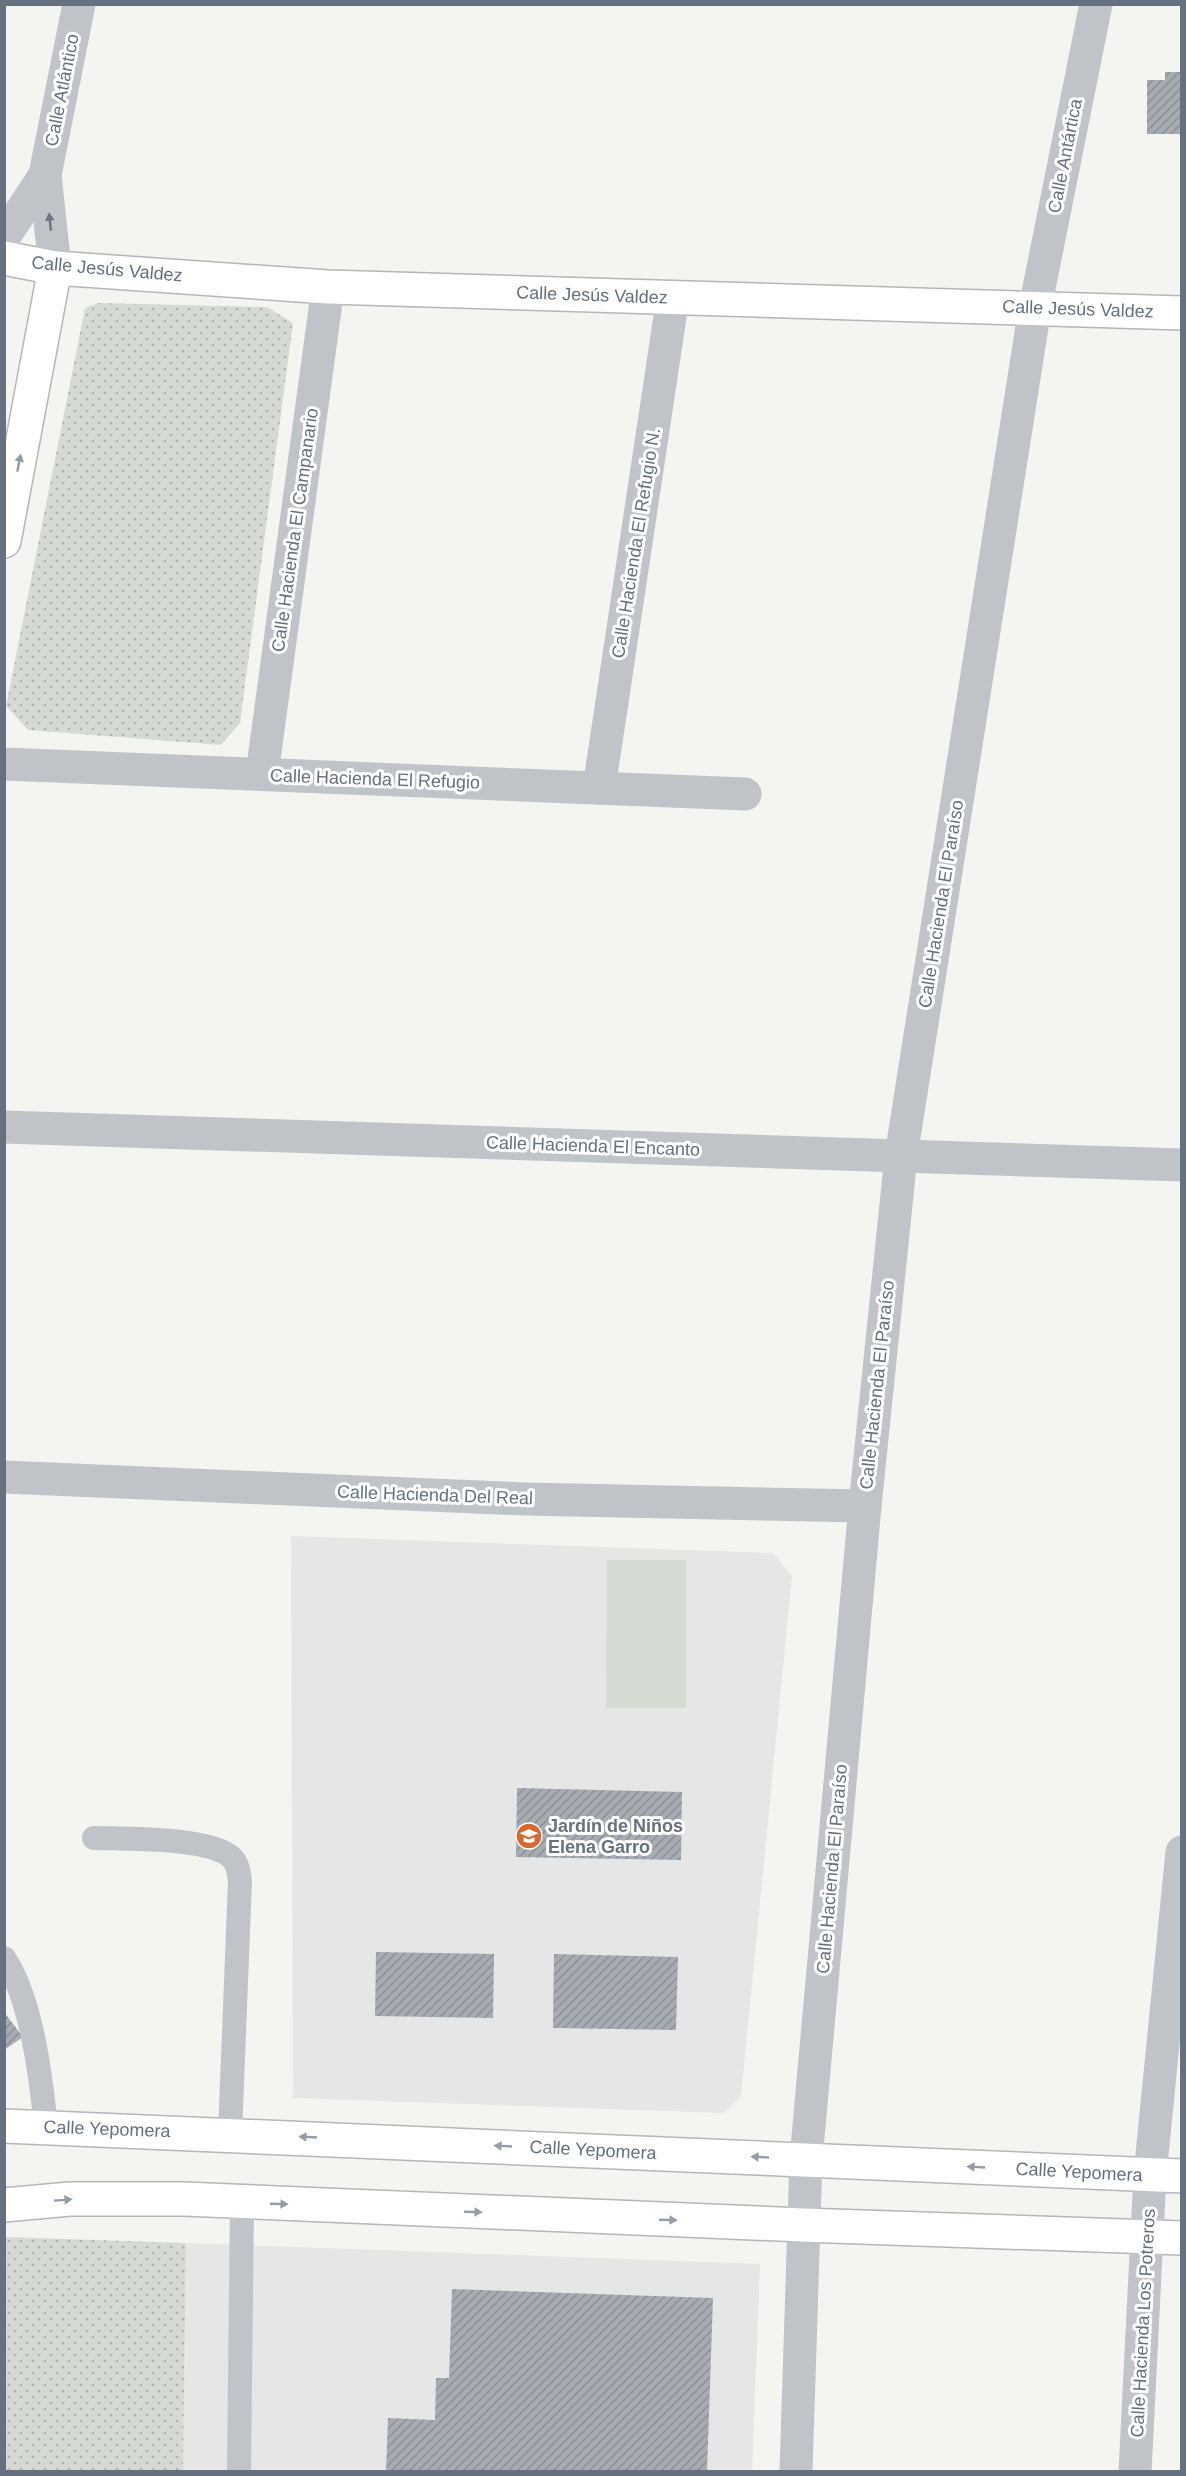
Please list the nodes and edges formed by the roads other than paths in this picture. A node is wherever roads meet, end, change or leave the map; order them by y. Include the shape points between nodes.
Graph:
1 (79, 4) edge
2 (1096, 4) edge
3 (45, 176) junction
4 (4, 237) edge
5 (4, 258) edge
6 (54, 268) junction
7 (328, 286) junction
8 (673, 297) junction
9 (1035, 308) junction
10 (1182, 313) edge
11 (4, 541) edge
12 (4, 764) edge
13 (262, 774) junction
14 (599, 788) junction
15 (745, 794) dead end
16 (4, 1127) edge
17 (901, 1156) junction
18 (1182, 1165) edge
19 (4, 1477) edge
20 (865, 1506) junction
21 (94, 1838) dead end
22 (1182, 1852) edge
23 (4, 1958) edge
24 (4, 2126) edge
25 (46, 2127) junction
26 (230, 2134) junction
27 (806, 2159) junction
28 (1166, 2176) edge
29 (242, 2202) junction
30 (4, 2205) edge
31 (803, 2225) junction
32 (1147, 2238) junction
33 (1182, 2238) edge
34 (239, 2472) edge
35 (796, 2472) edge
36 (1135, 2472) edge

1 - 3 street, Calle Atlántico
2 - 9 street, Calle Antártica
3 - 4 street, Calle Atlántico
6 -> 3 street, Calle Atlántico
5 - 6 street, Calle Jesús Valdez
6 - 7 street, Calle Jesús Valdez
11 -> 6 street
7 - 8 street, Calle Jesús Valdez
7 - 13 street, Calle Hacienda El Campanario
8 - 9 street, Calle Jesús Valdez
8 - 14 street, Calle Hacienda El Refugio N.
9 - 10 street, Calle Jesús Valdez
9 - 17 street, Calle Hacienda El Paraíso
12 - 13 street, Calle Hacienda El Refugio
13 - 14 street, Calle Hacienda El Refugio
14 - 15 street, Calle Hacienda El Refugio
16 - 17 street, Calle Hacienda El Encanto
17 - 18 street, Calle Hacienda El Encanto
17 - 20 street, Calle Hacienda El Paraíso
19 - 20 street, Calle Hacienda Del Real via 525,1499
20 - 27 street, Calle Hacienda El Paraíso
21 - 26 lane via 189,1843 232,1858 238,1868
22 - 28 street, Calle Hacienda Los Potreros
23 - 25 lane via 12,1970 32,2033
24 - 25 street, Calle Yepomera
25 - 26 street, Calle Yepomera
27 -> 26 street, Calle Yepomera
28 -> 27 street, Calle Yepomera
27 - 31 street, Calle Hacienda El Paraíso
28 - 32 street, Calle Hacienda Los Potreros
30 -> 29 street via 70,2199
29 -> 31 street
29 - 34 lane
31 - 32 street
31 - 35 street, Calle Hacienda El Paraíso
32 - 33 street
32 - 36 street, Calle Hacienda Los Potreros

